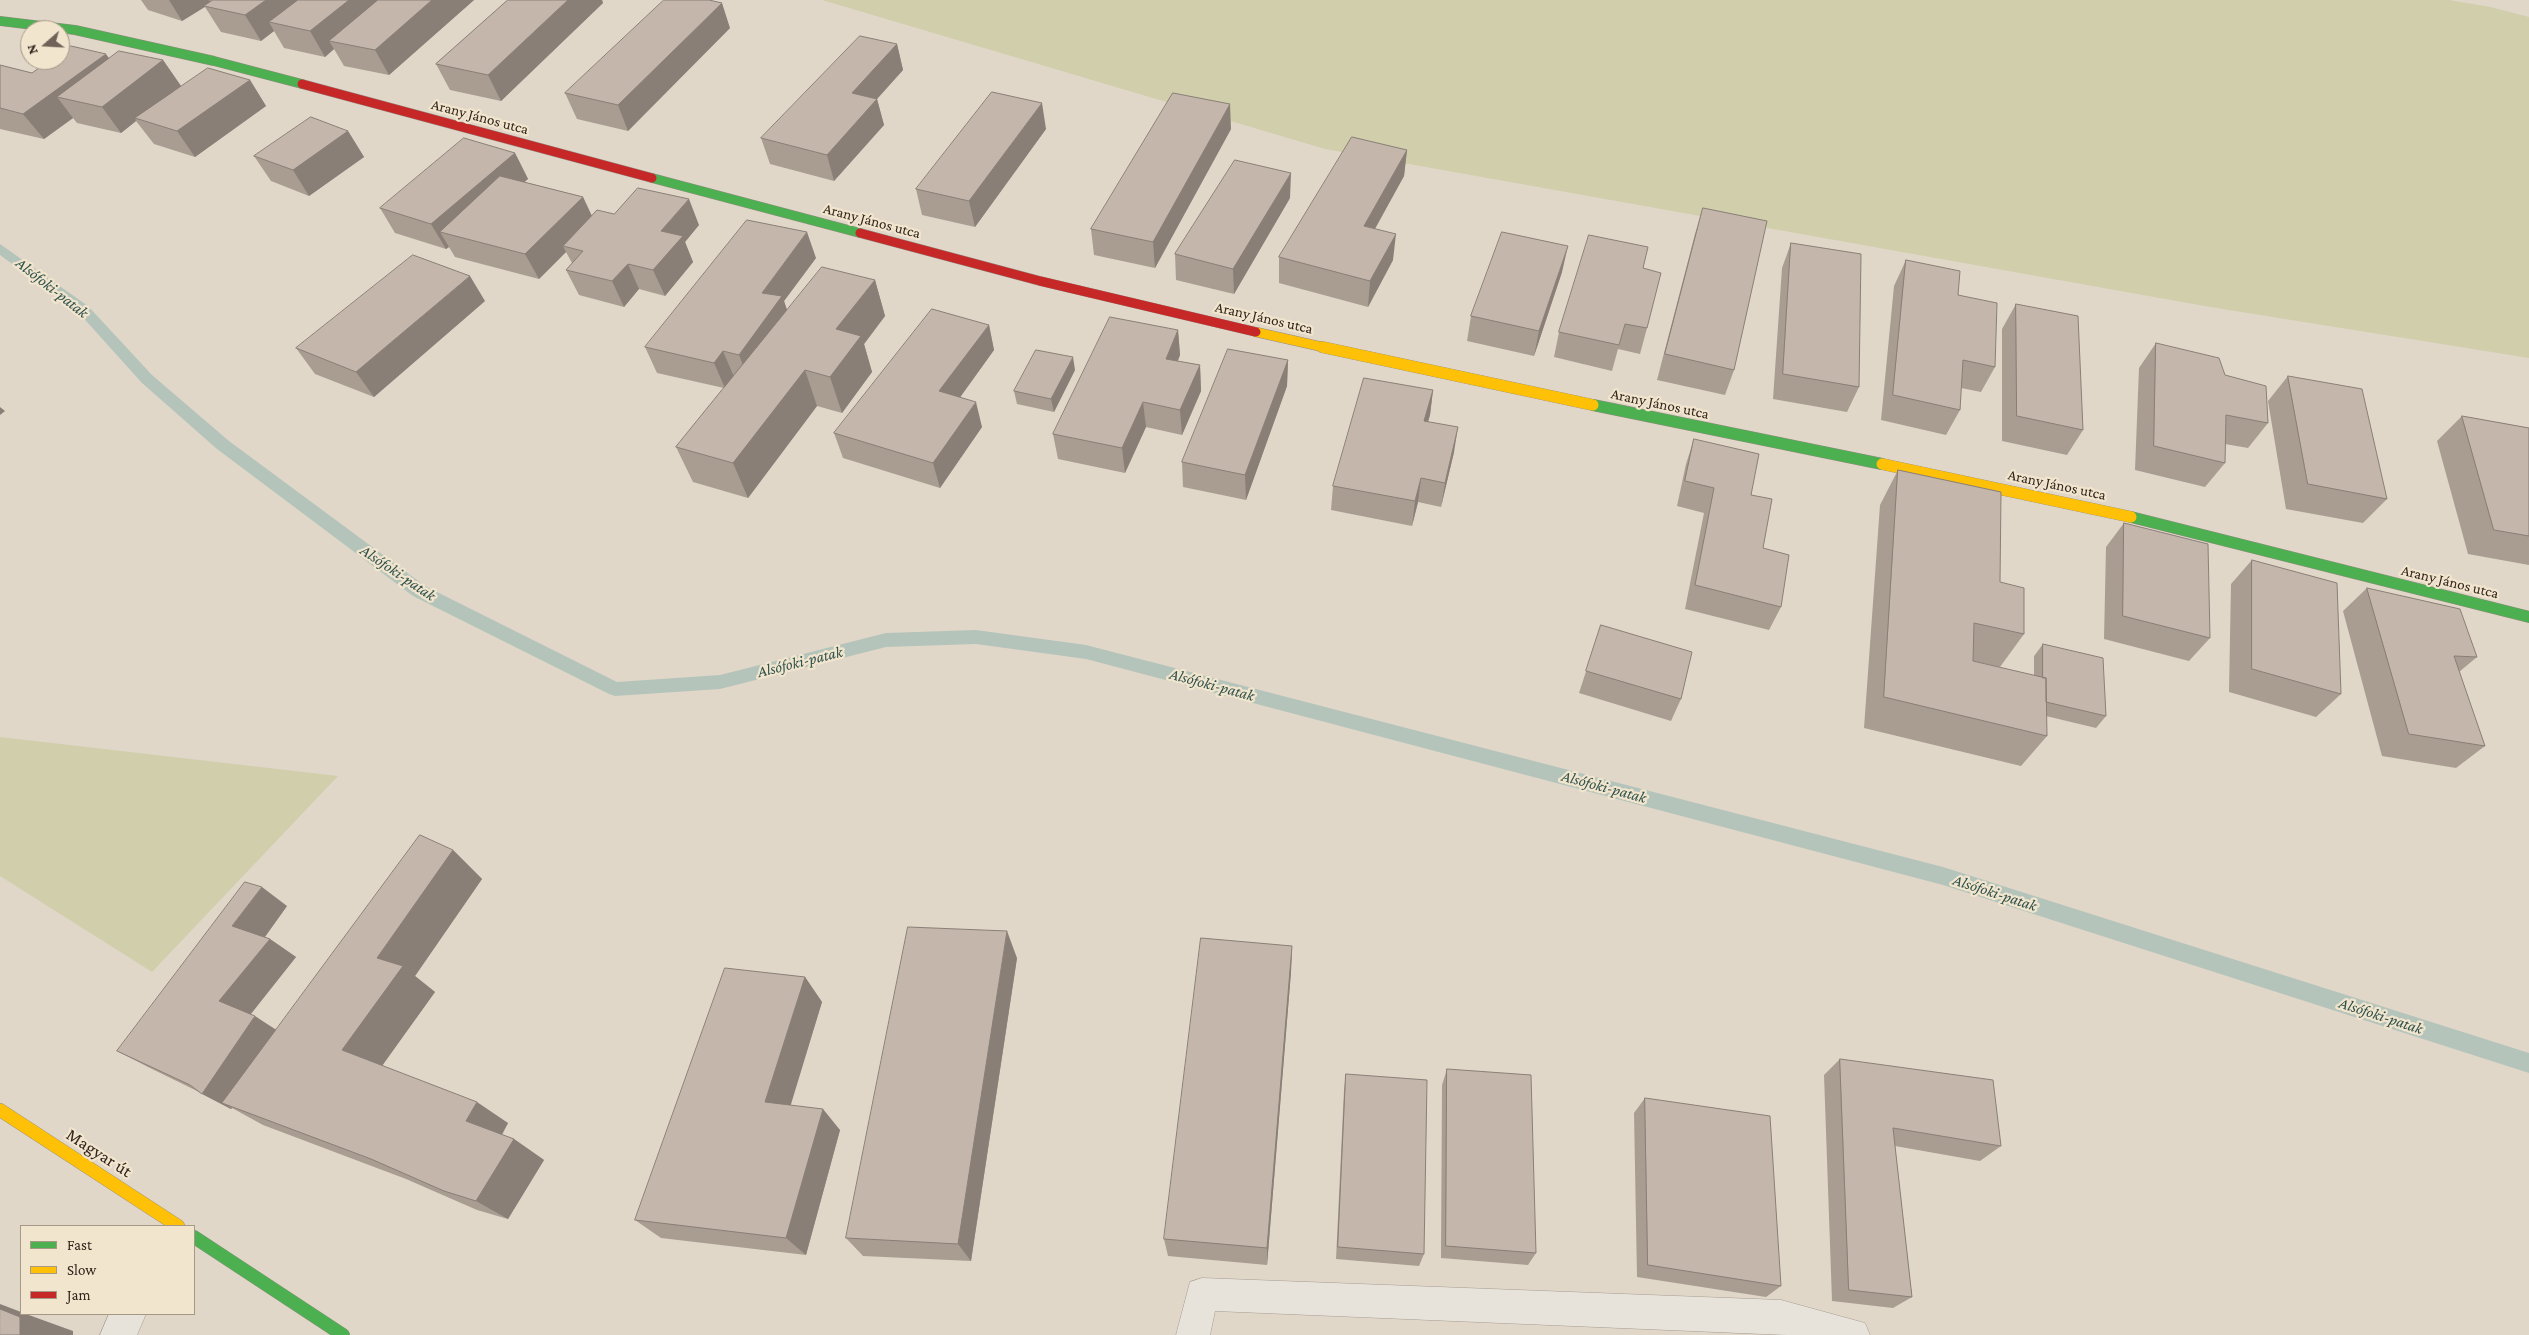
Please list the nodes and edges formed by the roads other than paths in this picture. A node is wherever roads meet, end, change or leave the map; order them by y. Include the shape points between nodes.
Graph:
1 (0, 21) edge
2 (2529, 617) edge
3 (0, 1110) edge
4 (175, 1225) edge
5 (195, 1238) edge
6 (128, 1315) edge
7 (118, 1335) edge
8 (343, 1335) edge
9 (1193, 1335) edge
10 (1852, 1335) edge

1 - 2 street, Arany János utca via 75,30 214,61 1040,281 1404,366 2091,508
3 - 4 street, Magyar út
5 - 8 street, Magyar út
6 - 7 street
9 - 10 lane via 1202,1294 1781,1317

